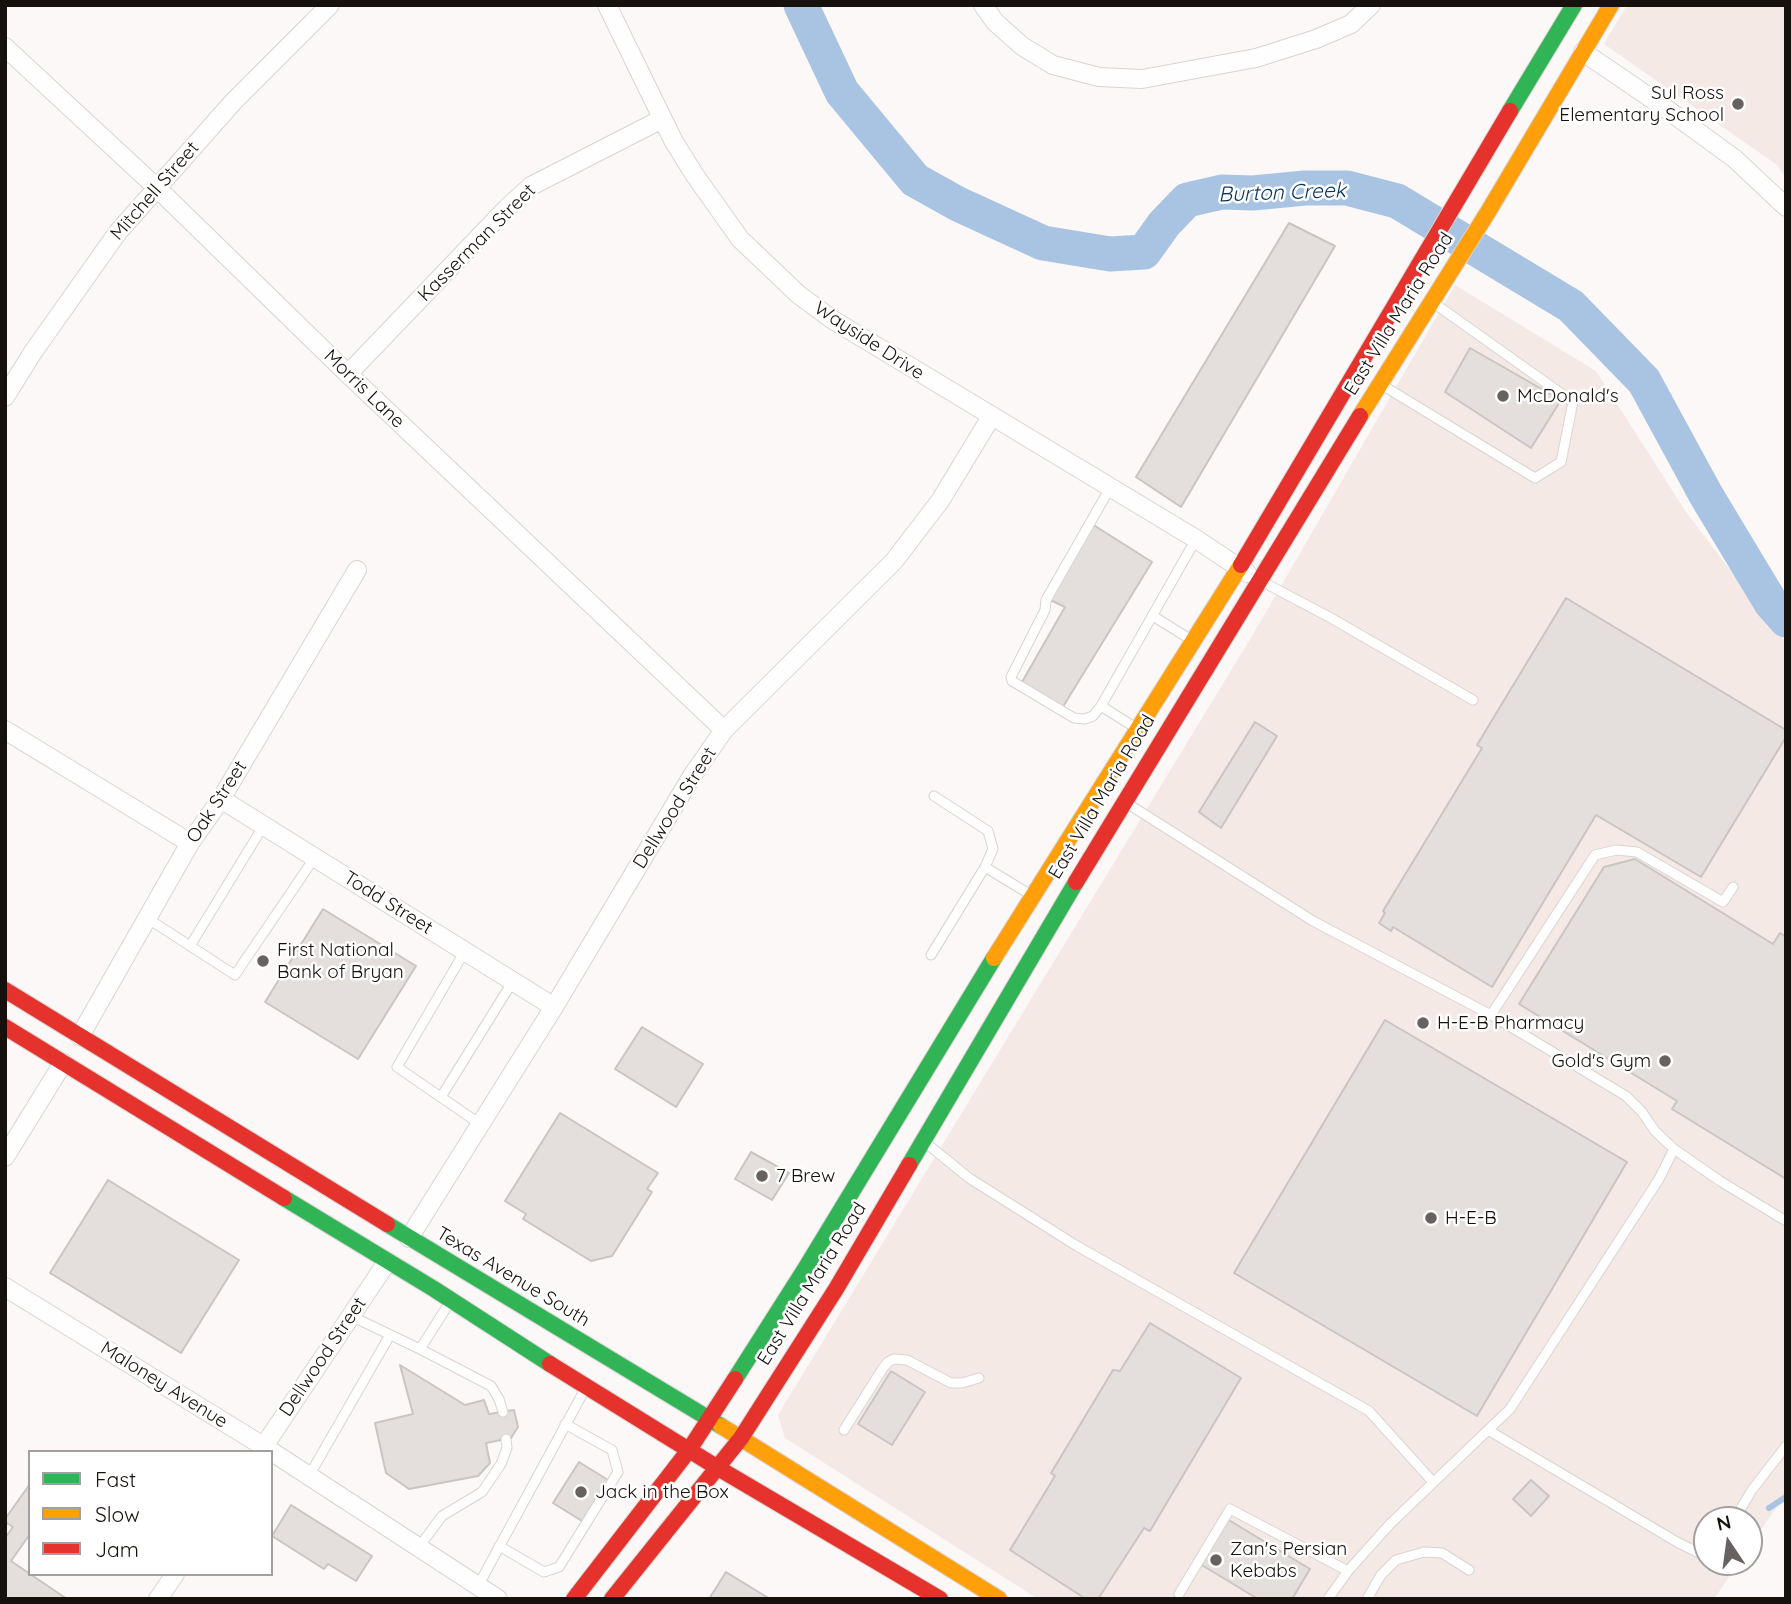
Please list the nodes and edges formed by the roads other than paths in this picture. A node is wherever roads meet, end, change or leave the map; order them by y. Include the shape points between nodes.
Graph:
1 (330, 5) edge
2 (607, 5) edge
3 (983, 5) edge
4 (1371, 5) edge
5 (1574, 5) edge
6 (1611, 5) edge
7 (5, 47) edge
8 (1583, 52) junction
9 (662, 119) junction
10 (156, 187) junction
11 (1784, 199) edge
12 (1431, 300) junction
13 (348, 374) junction
14 (1381, 384) junction
15 (5, 397) edge
16 (991, 418) junction
17 (1110, 488) junction
18 (1196, 539) junction
19 (1239, 569) junction
20 (357, 570) dead end
21 (1260, 580) junction
22 (1153, 616) junction
23 (1194, 641) junction
24 (1473, 700) dead end
25 (1101, 706) junction
26 (5, 730) edge
27 (724, 730) junction
28 (1138, 730) junction
29 (934, 796) dead end
30 (221, 799) junction
31 (1124, 802) junction
32 (264, 825) junction
33 (190, 843) junction
34 (315, 857) junction
35 (985, 867) junction
36 (1734, 887) dead end
37 (1032, 896) junction
38 (147, 918) junction
39 (190, 946) junction
40 (466, 951) junction
41 (931, 955) dead end
42 (513, 981) junction
43 (5, 990) edge
44 (554, 1007) junction
45 (1492, 1016) junction
46 (5, 1027) edge
47 (80, 1036) junction
48 (63, 1063) junction
49 (441, 1097) junction
50 (480, 1124) junction
51 (923, 1141) junction
52 (1674, 1149) junction
53 (5, 1157) edge
54 (1786, 1221) edge
55 (409, 1238) junction
56 (387, 1262) junction
57 (5, 1287) edge
58 (451, 1301) junction
59 (351, 1316) junction
60 (390, 1335) junction
61 (420, 1349) junction
62 (979, 1378) dead end
63 (586, 1387) junction
64 (503, 1412) dead end
65 (710, 1420) junction
66 (565, 1424) junction
67 (844, 1430) dead end
68 (1488, 1430) junction
69 (741, 1438) junction
70 (506, 1439) dead end
71 (1786, 1446) edge
72 (261, 1449) edge
73 (690, 1450) junction
74 (273, 1456) edge
75 (718, 1468) junction
76 (309, 1476) junction
77 (1433, 1482) junction
78 (1742, 1506) edge
79 (499, 1546) junction
80 (419, 1547) junction
81 (1693, 1550) edge
82 (1469, 1570) dead end
83 (1348, 1571) junction
84 (174, 1576) edge
85 (478, 1586) junction
86 (1179, 1594) dead end
87 (158, 1599) edge
88 (498, 1599) edge
89 (574, 1599) edge
90 (612, 1599) edge
91 (940, 1599) edge
92 (999, 1599) edge
93 (1328, 1599) edge
94 (1367, 1599) edge

1 - 10 street, Mitchell Street
2 - 9 street, Wayside Drive
3 - 4 street via 1022,46 1053,65 1099,77 1142,79 1268,55 1351,24
5 - 19 main road, East Villa Maria Road
6 - 8 main road, East Villa Maria Road
7 - 10 street, Morris Lane
8 - 11 street
8 - 12 main road, East Villa Maria Road
9 - 13 street, Kasserman Street via 531,186
9 - 16 street, Wayside Drive via 740,239 799,295
10 - 13 street, Morris Lane
10 - 15 street, Mitchell Street via 118,232
12 - 14 main road, East Villa Maria Road
12 - 14 lane via 1573,402 1561,462 1535,478
13 - 27 street, Morris Lane
14 - 21 main road, East Villa Maria Road
16 - 17 street, Wayside Drive
16 - 27 street, Dellwood Street via 940,501 894,561
17 - 18 street, Wayside Drive
17 - 25 lane via 1046,600 1011,677 1074,718 1093,716
18 - 19 street, Wayside Drive
18 - 22 lane
19 - 21 street, Wayside Drive
19 - 23 main road, East Villa Maria Road
20 - 30 street, Oak Street
21 - 24 lane
21 - 31 main road, East Villa Maria Road
22 - 23 lane
22 - 25 lane
23 - 28 main road, East Villa Maria Road
25 - 28 lane
26 - 33 street
27 - 44 street, Dellwood Street
28 - 37 main road, East Villa Maria Road
29 - 35 lane via 988,831 993,849
30 - 32 street, Todd Street
30 - 33 street, Oak Street
31 - 45 lane via 1346,941
31 - 51 main road, East Villa Maria Road
32 - 34 street, Todd Street
32 - 39 lane
33 - 38 street, Oak Street
34 - 39 lane via 235,975
34 - 40 street, Todd Street
35 - 37 lane
35 - 41 lane
36 - 45 lane via 1723,902 1637,852 1595,855
37 - 65 main road, East Villa Maria Road
38 - 39 lane
38 - 47 street, Oak Street
40 - 42 street, Todd Street
40 - 49 lane via 397,1067
42 - 44 street, Todd Street
42 - 49 lane
43 - 47 main road, Texas Avenue South
44 - 50 street, Dellwood Street
45 - 52 lane via 1626,1096
46 - 48 main road
47 - 55 main road, Texas Avenue South
48 - 53 street
48 - 56 main road
49 - 50 lane
50 - 55 street, Dellwood Street
51 - 69 main road, East Villa Maria Road
51 - 77 lane via 969,1178 1077,1246 1368,1411
52 - 54 lane
52 - 68 lane via 1510,1409
55 - 65 main road, Texas Avenue South
56 - 58 main road
56 - 59 street, Dellwood Street
57 - 72 street, Maloney Avenue
58 - 61 lane
58 - 63 main road
59 - 60 lane
59 - 72 street, Dellwood Street
60 - 61 lane
60 - 76 lane
61 - 64 lane via 491,1386
62 - 67 lane via 951,1383 907,1360 894,1359 887,1362
63 - 66 lane
63 - 73 main road
65 - 69 main road, Texas Avenue South
65 - 73 main road, East Villa Maria Road
66 - 79 lane
66 - 79 lane via 612,1450 618,1472 559,1567 544,1572
68 - 77 lane
68 - 81 lane
69 - 75 main road, East Villa Maria Road
69 - 92 main road, Texas Avenue South
70 - 80 lane via 501,1464 482,1492 442,1516
71 - 78 lane
73 - 75 main road
73 - 89 main road, East Villa Maria Road
74 - 76 street, Maloney Avenue
75 - 90 main road, East Villa Maria Road
75 - 91 main road
76 - 80 street, Maloney Avenue
77 - 83 lane
79 - 85 lane
80 - 85 street, Maloney Avenue
82 - 94 lane via 1442,1553 1396,1559
83 - 86 lane via 1230,1509
83 - 93 lane
84 - 87 street
85 - 88 street, Maloney Avenue

